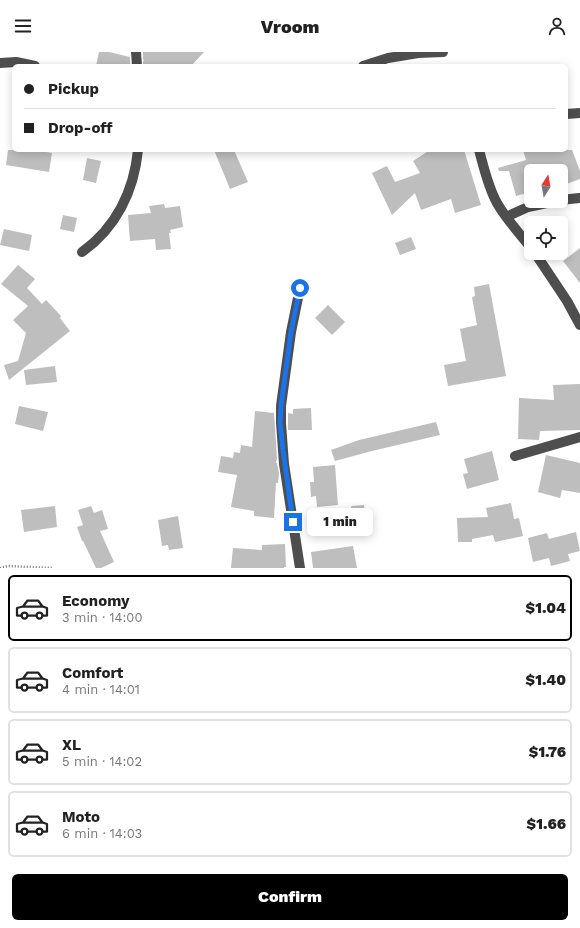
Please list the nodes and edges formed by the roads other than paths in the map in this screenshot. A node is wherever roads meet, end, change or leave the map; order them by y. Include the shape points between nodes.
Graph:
1 (136, 52) edge
2 (443, 52) edge
3 (0, 63) edge
4 (26, 64) edge
5 (137, 64) edge
6 (369, 64) edge
7 (580, 113) edge
8 (568, 114) edge
9 (138, 152) edge
10 (481, 152) edge
11 (579, 198) dead end
12 (568, 199) edge
13 (528, 208) edge
14 (506, 217) junction
15 (524, 239) edge
16 (82, 252) dead end
17 (540, 260) edge
18 (300, 288) dead end
19 (580, 325) edge
20 (580, 437) edge
21 (515, 456) dead end
22 (300, 568) edge

1 - 5 street
2 - 6 street via 403,55
3 - 4 street
7 - 8 street
9 - 16 street via 128,193 106,231
10 - 14 street via 496,202
11 - 12 street
13 - 14 street
14 - 15 street
17 - 19 street
18 - 22 street via 291,332 280,423
20 - 21 street

